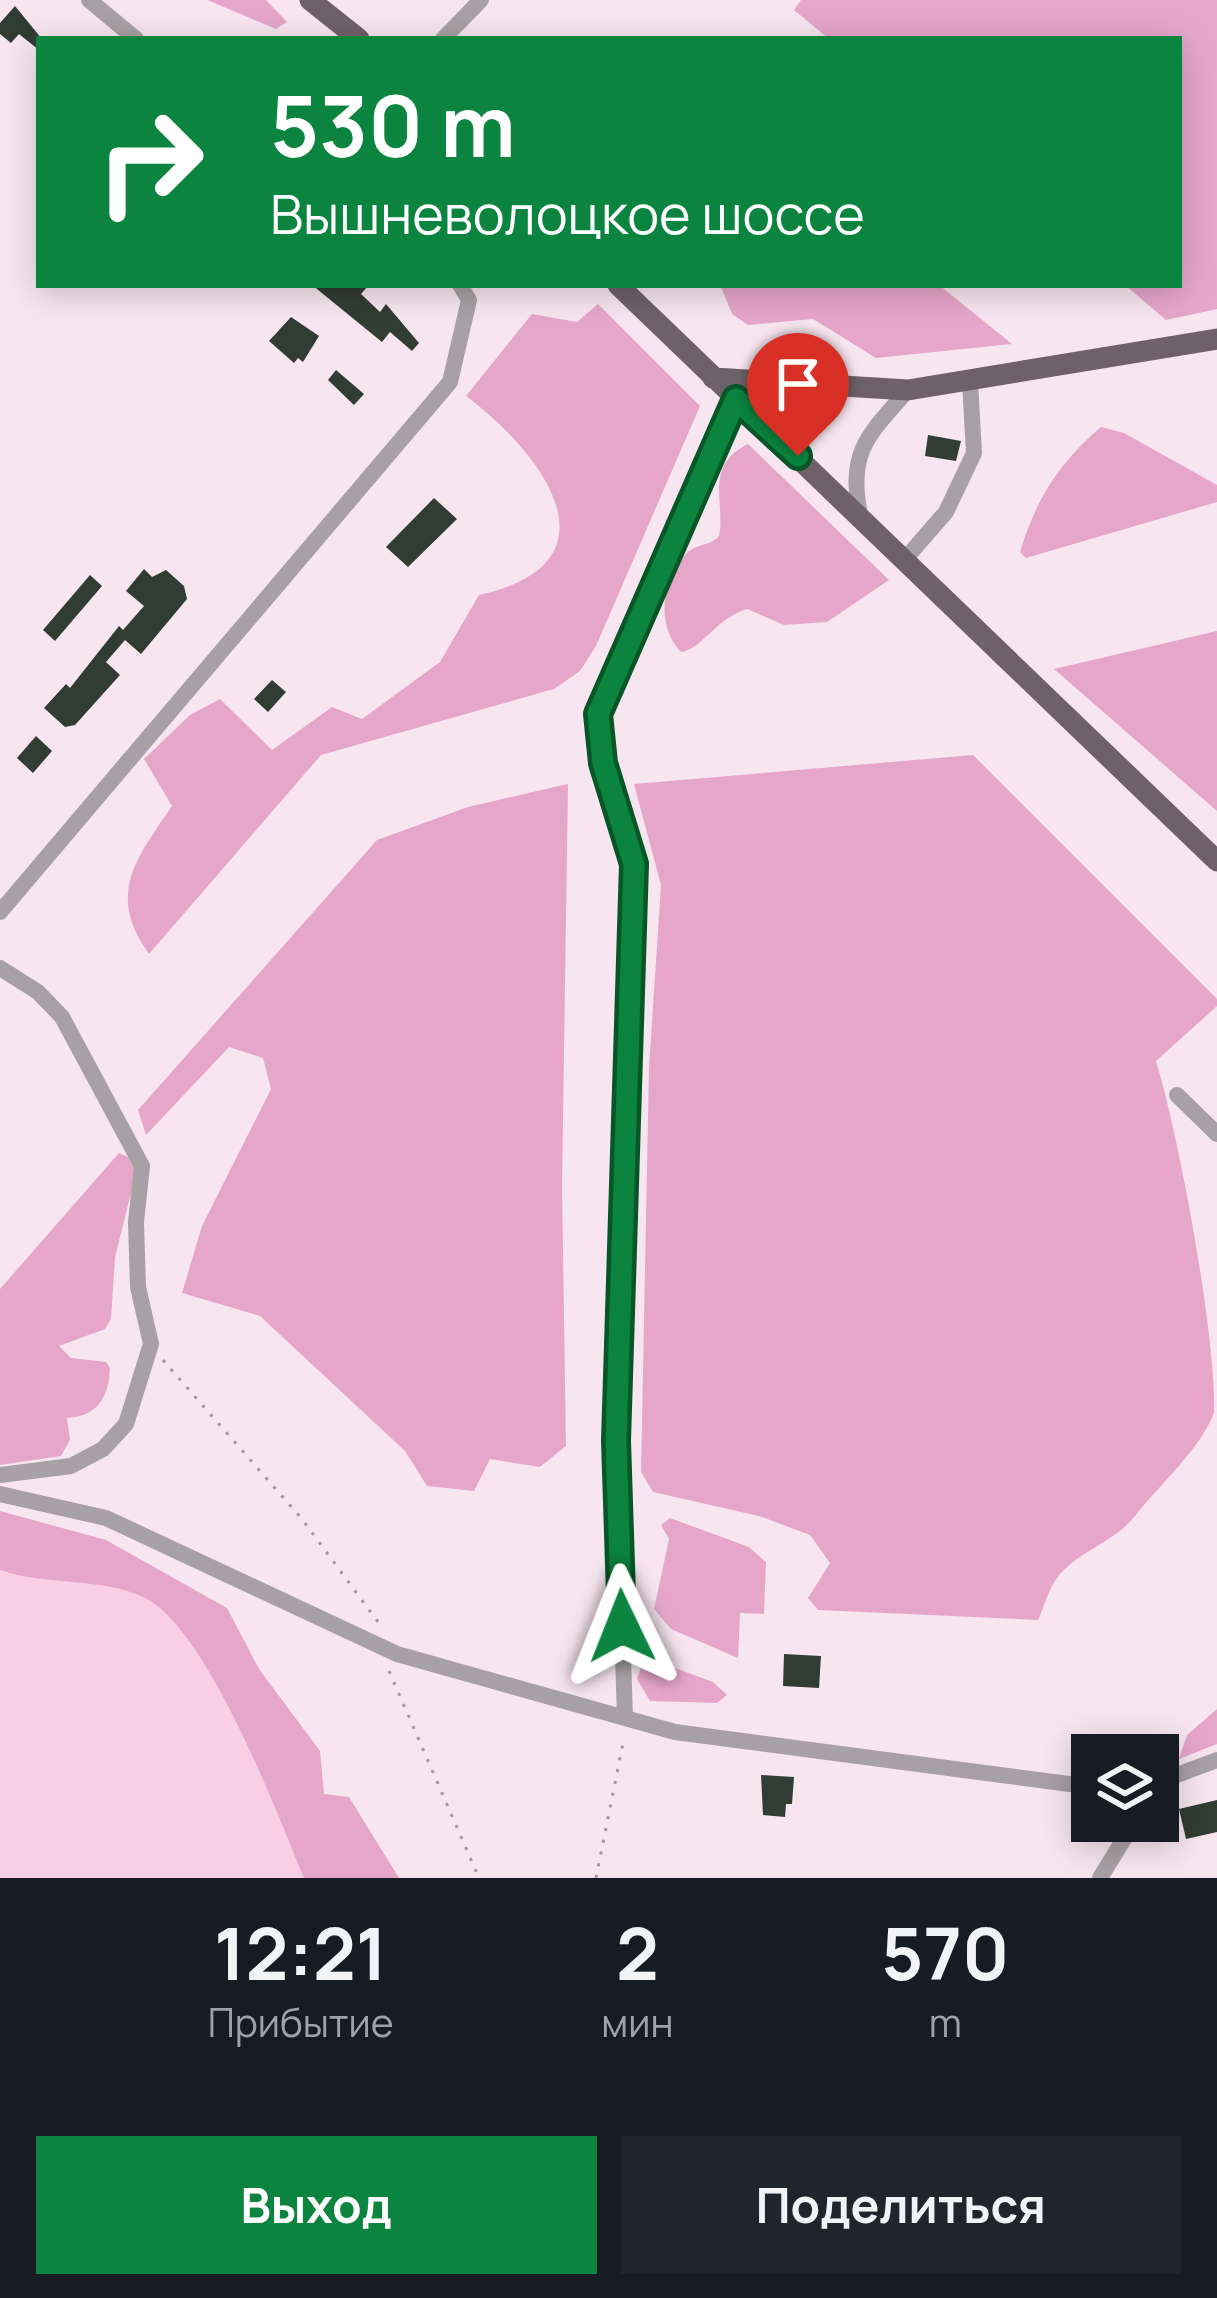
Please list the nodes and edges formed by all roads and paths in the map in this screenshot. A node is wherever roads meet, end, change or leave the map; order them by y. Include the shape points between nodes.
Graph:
1 (88, 0) edge
2 (310, 0) edge
3 (481, 0) edge
4 (132, 36) edge
5 (355, 36) edge
6 (446, 36) edge
7 (462, 288) edge
8 (621, 288) edge
9 (1217, 339) edge
10 (713, 378) junction
11 (970, 382) junction
12 (908, 390) junction
13 (736, 399) junction
14 (860, 514) junction
15 (906, 558) junction
16 (1217, 861) edge
17 (0, 912) edge
18 (0, 968) edge
19 (1177, 1095) dead end
20 (1217, 1134) edge
21 (152, 1344) junction
22 (0, 1474) edge
23 (0, 1494) edge
24 (378, 1644) junction
25 (398, 1654) junction
26 (625, 1718) junction
27 (1217, 1760) edge
28 (1179, 1776) edge
29 (1071, 1784) edge
30 (1122, 1842) edge
31 (479, 1878) edge
32 (596, 1878) edge
33 (1100, 1878) edge

1 - 4 street
2 - 5 main road
3 - 6 street
7 - 17 street via 469,300 450,382
8 - 10 main road
9 - 11 main road
10 - 12 main road
10 - 13 main road
11 - 12 main road
11 - 15 street via 974,453 946,512
12 - 14 street via 858,458
13 - 14 main road
13 - 26 street via 608,685 596,730 634,864 616,1441
14 - 15 main road
15 - 16 main road
18 - 21 street via 62,1018 142,1166 138,1287
19 - 20 street
21 - 22 street via 126,1424 104,1449 71,1466
21 - 25 path via 302,1519
23 - 24 street via 106,1518
24 - 25 street
24 - 31 path
25 - 26 street
26 - 29 street via 675,1732
26 - 32 path
27 - 28 street
30 - 33 street

